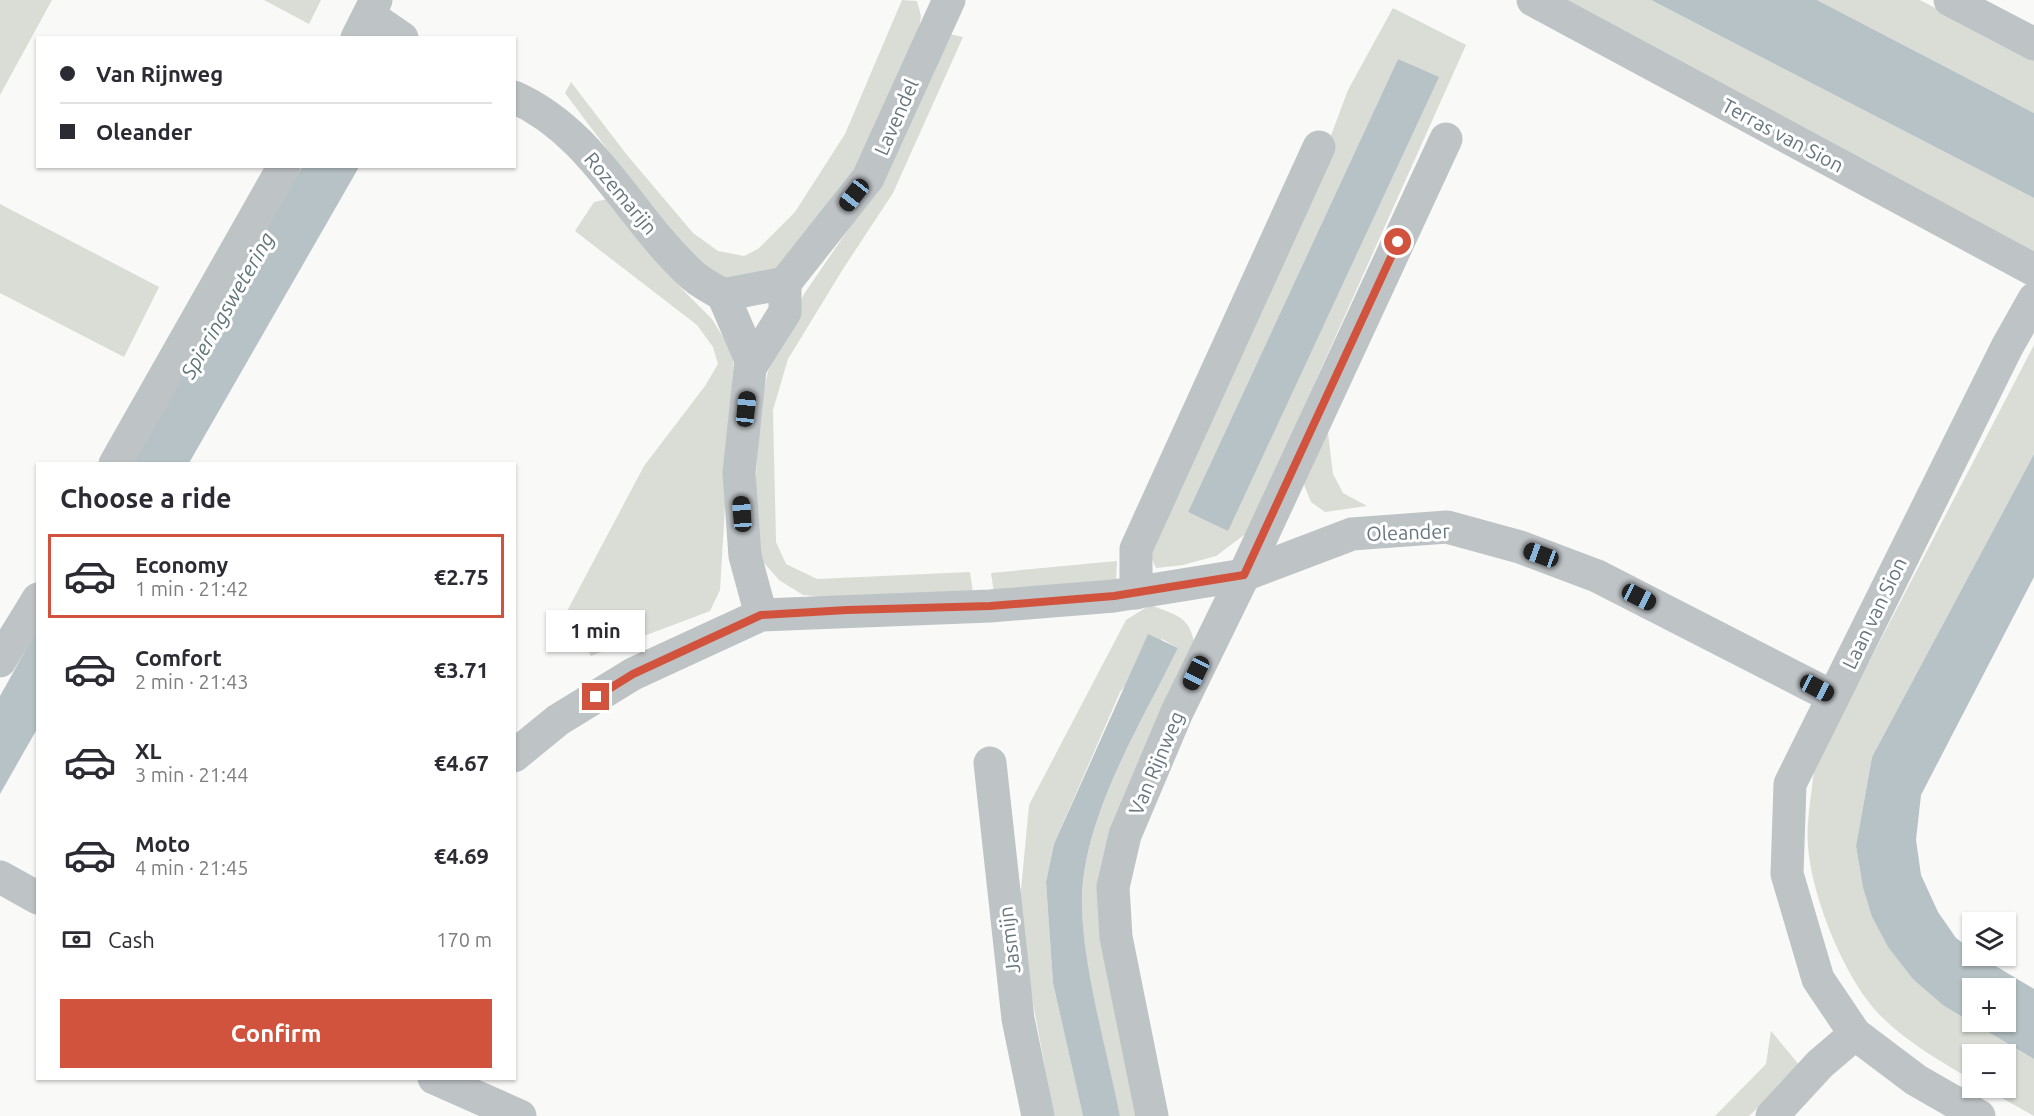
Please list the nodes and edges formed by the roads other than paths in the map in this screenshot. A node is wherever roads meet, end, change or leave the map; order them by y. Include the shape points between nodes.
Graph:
1 (949, 0) edge
2 (1533, 0) edge
3 (1950, 0) edge
4 (368, 18) edge
5 (399, 36) edge
6 (2034, 44) edge
7 (516, 98) edge
8 (1446, 139) dead end
9 (1319, 147) dead end
10 (283, 168) edge
11 (2034, 270) edge
12 (785, 283) junction
13 (723, 296) junction
14 (2034, 299) edge
15 (751, 366) junction
16 (116, 462) edge
17 (1244, 575) junction
18 (1136, 593) junction
19 (36, 601) edge
20 (761, 615) junction
21 (0, 661) edge
22 (1833, 697) junction
23 (516, 754) edge
24 (990, 763) dead end
25 (0, 877) edge
26 (36, 897) edge
27 (1855, 1034) junction
28 (436, 1080) edge
29 (458, 1105) edge
30 (520, 1116) edge
31 (1038, 1116) edge
32 (1152, 1116) edge
33 (1772, 1116) edge
34 (1978, 1116) edge

1 - 12 street, Lavendel via 868,178
2 - 11 street, Terras van Sion
3 - 6 street
4 - 5 street
7 - 13 street, Rozemarijn via 541,108 598,162 689,273
8 - 17 street, Van Rijnweg
9 - 18 street via 1136,549
10 - 16 street
12 - 13 street
12 - 15 street via 785,312
13 - 15 street
14 - 22 street, Laan van Sion
15 - 20 street via 739,473 745,556
17 - 18 street, Oleander
17 - 22 street, Oleander via 1352,534 1447,527 1584,571
17 - 32 street, Van Rijnweg via 1177,712 1125,836 1113,887 1116,937
18 - 20 street, Oleander via 990,606
19 - 21 street
20 - 23 street, Oleander via 633,674 558,720
22 - 27 street, Laan van Sion via 1790,784 1787,874 1818,979
24 - 31 street, Jasmijn via 1018,1019
25 - 26 street
27 - 33 street
27 - 34 street, Laan van Sion via 1916,1080
28 - 29 street
29 - 30 street

